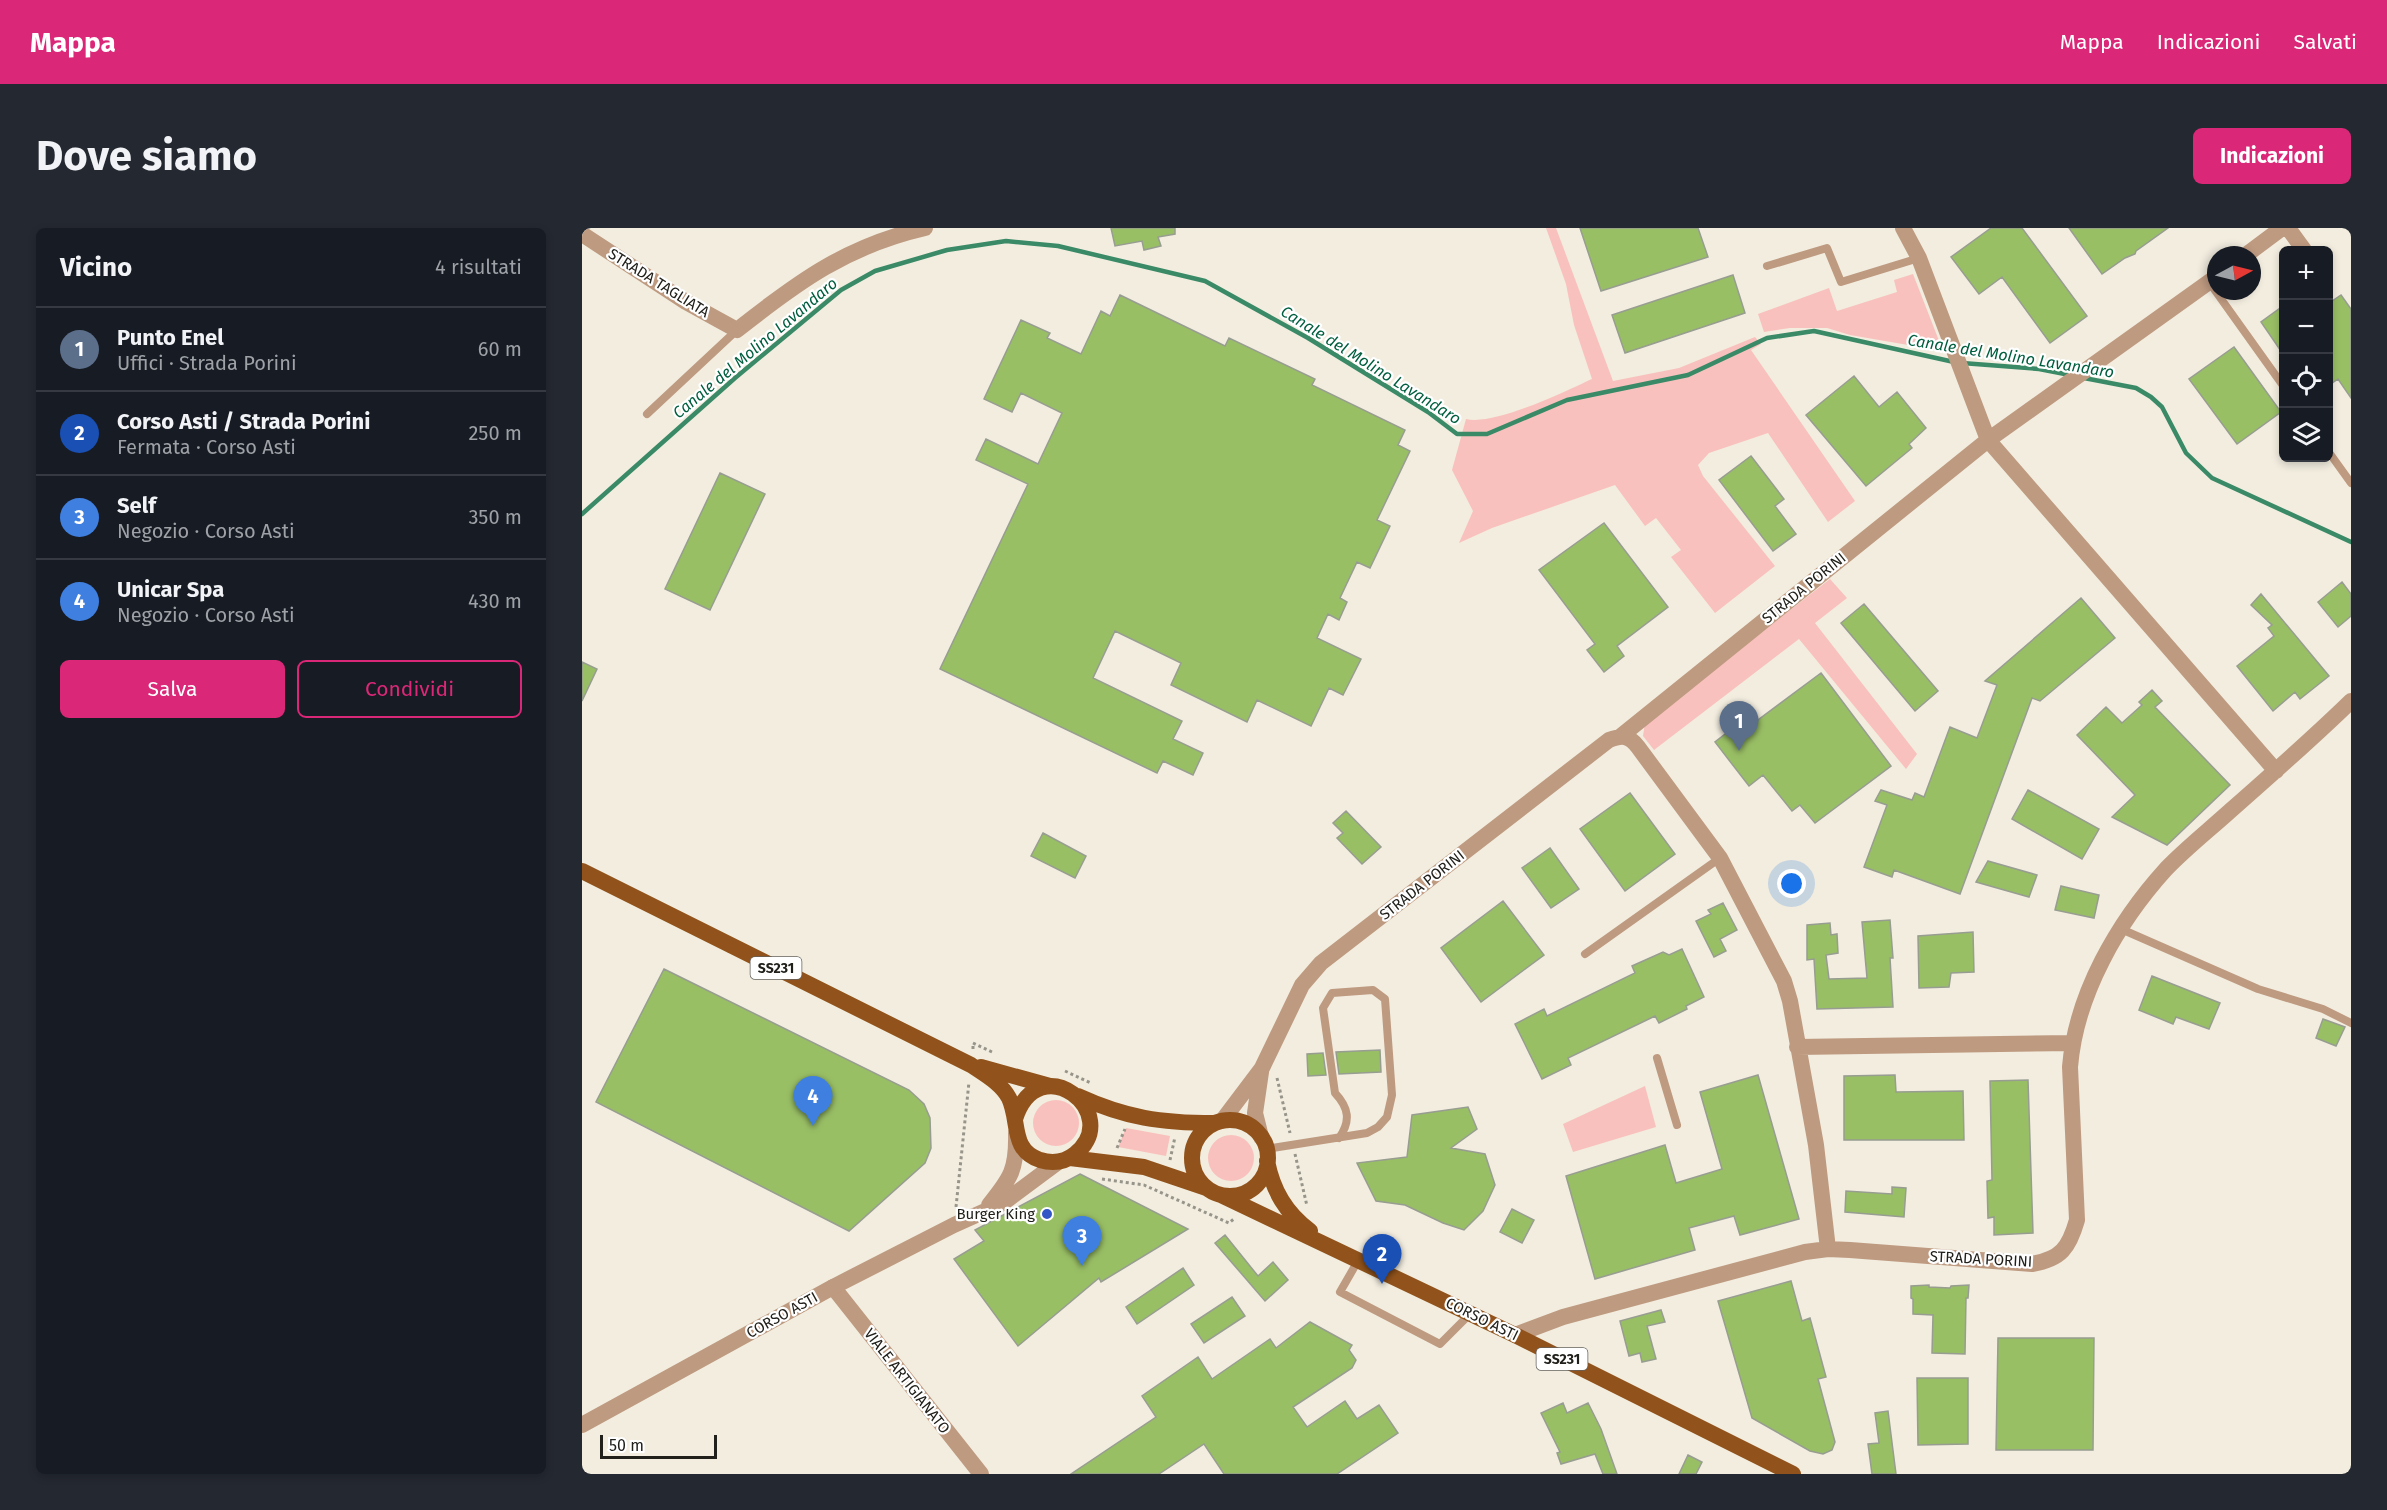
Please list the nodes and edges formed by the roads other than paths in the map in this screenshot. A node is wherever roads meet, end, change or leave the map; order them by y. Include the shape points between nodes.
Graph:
1 (925, 228) edge
2 (1903, 228) edge
3 (2282, 228) edge
4 (2288, 228) edge
5 (582, 234) edge
6 (2258, 246) edge
7 (2301, 246) edge
8 (1919, 258) junction
9 (1767, 266) dead end
10 (2207, 284) edge
11 (2225, 300) edge
12 (737, 330) junction
13 (2279, 381) edge
14 (647, 414) dead end
15 (1988, 440) junction
16 (2333, 458) edge
17 (2351, 483) edge
18 (2351, 701) edge
19 (1621, 736) junction
20 (2276, 771) junction
21 (1720, 858) junction
22 (582, 871) edge
23 (2121, 929) junction
24 (1585, 954) dead end
25 (2351, 1023) edge
26 (2072, 1043) junction
27 (1797, 1047) junction
28 (1657, 1058) dead end
29 (971, 1065) junction
30 (1262, 1068) junction
31 (1050, 1086) junction
32 (1076, 1094) junction
33 (1218, 1122) junction
34 (1677, 1125) dead end
35 (1015, 1126) junction
36 (1339, 1138) junction
37 (1265, 1149) junction
38 (1064, 1160) junction
39 (1215, 1192) junction
40 (985, 1210) junction
41 (1331, 1245) junction
42 (1828, 1249) junction
43 (1359, 1260) junction
44 (834, 1287) junction
45 (1470, 1313) junction
46 (1515, 1335) junction
47 (582, 1425) edge
48 (981, 1474) edge
49 (1793, 1474) edge

1 - 12 street via 859,248 823,267
2 - 8 street
3 - 6 street
4 - 7 street
5 - 12 street, STRADA TAGLIATA via 686,302
8 - 9 lane via 1841,282 1827,248
8 - 15 street
10 - 15 street, STRADA PORINI
11 - 13 lane
12 - 14 lane
15 - 19 street, STRADA PORINI
15 - 20 street
16 - 17 lane
18 - 20 street, STRADA PORINI
19 - 21 street via 1638,747
19 - 30 street, STRADA PORINI via 1609,740 1321,963 1302,985
20 - 23 street, STRADA PORINI via 2167,868
21 - 24 lane
21 - 27 street via 1784,981
22 - 29 main road, CORSO ASTI / SS231
23 - 25 lane via 2258,989 2323,1009
23 - 26 street, STRADA PORINI via 2089,993
26 - 27 street
26 - 42 street, STRADA PORINI via 2077,1220 2063,1252 2032,1264
27 - 42 street via 1816,1145
28 - 34 lane
29 - 31 main road, CORSO ASTI / SS231
29 - 35 main road, CORSO ASTI / SS231 via 997,1083 1009,1098
30 - 33 street, STRADA PORINI
30 - 37 street, STRADA PORINI via 1256,1113
31 - 32 main road, SS231
31 - 35 main road via 1026,1096
32 - 33 main road, SS231 via 1130,1116 1177,1123
32 - 38 main road via 1086,1109 1090,1128 1080,1150
33 - 37 main road, SS231 via 1244,1122
33 - 39 main road, SS231 via 1197,1138 1192,1160 1200,1181
35 - 38 main road, SS231 via 1027,1152 1046,1162
35 - 40 street, CORSO ASTI via 1016,1157 1011,1174
36 - 36 lane via 1378,1127 1387,1118 1390,1106 1385,999 1373,990 1332,993 1323,1008 1335,1094 1347,1110 1348,1122
36 - 37 lane
37 - 39 main road via 1264,1174 1257,1184 1234,1195
37 - 41 main road, CORSO ASTI / SS231 via 1272,1183 1287,1210 1296,1221
38 - 39 main road, CORSO ASTI / SS231 via 1112,1163 1167,1173
38 - 40 street, CORSO ASTI via 1003,1203
39 - 41 main road, CORSO ASTI / SS231
40 - 44 street, CORSO ASTI
41 - 43 main road, CORSO ASTI / SS231
42 - 46 street, STRADA PORINI via 1563,1317
43 - 45 main road, CORSO ASTI / SS231
43 - 45 lane via 1340,1292 1440,1344
44 - 47 street, CORSO ASTI
44 - 48 street, VIALE ARTIGIANATO
45 - 46 main road, CORSO ASTI / SS231
46 - 49 main road, CORSO ASTI / SS231

